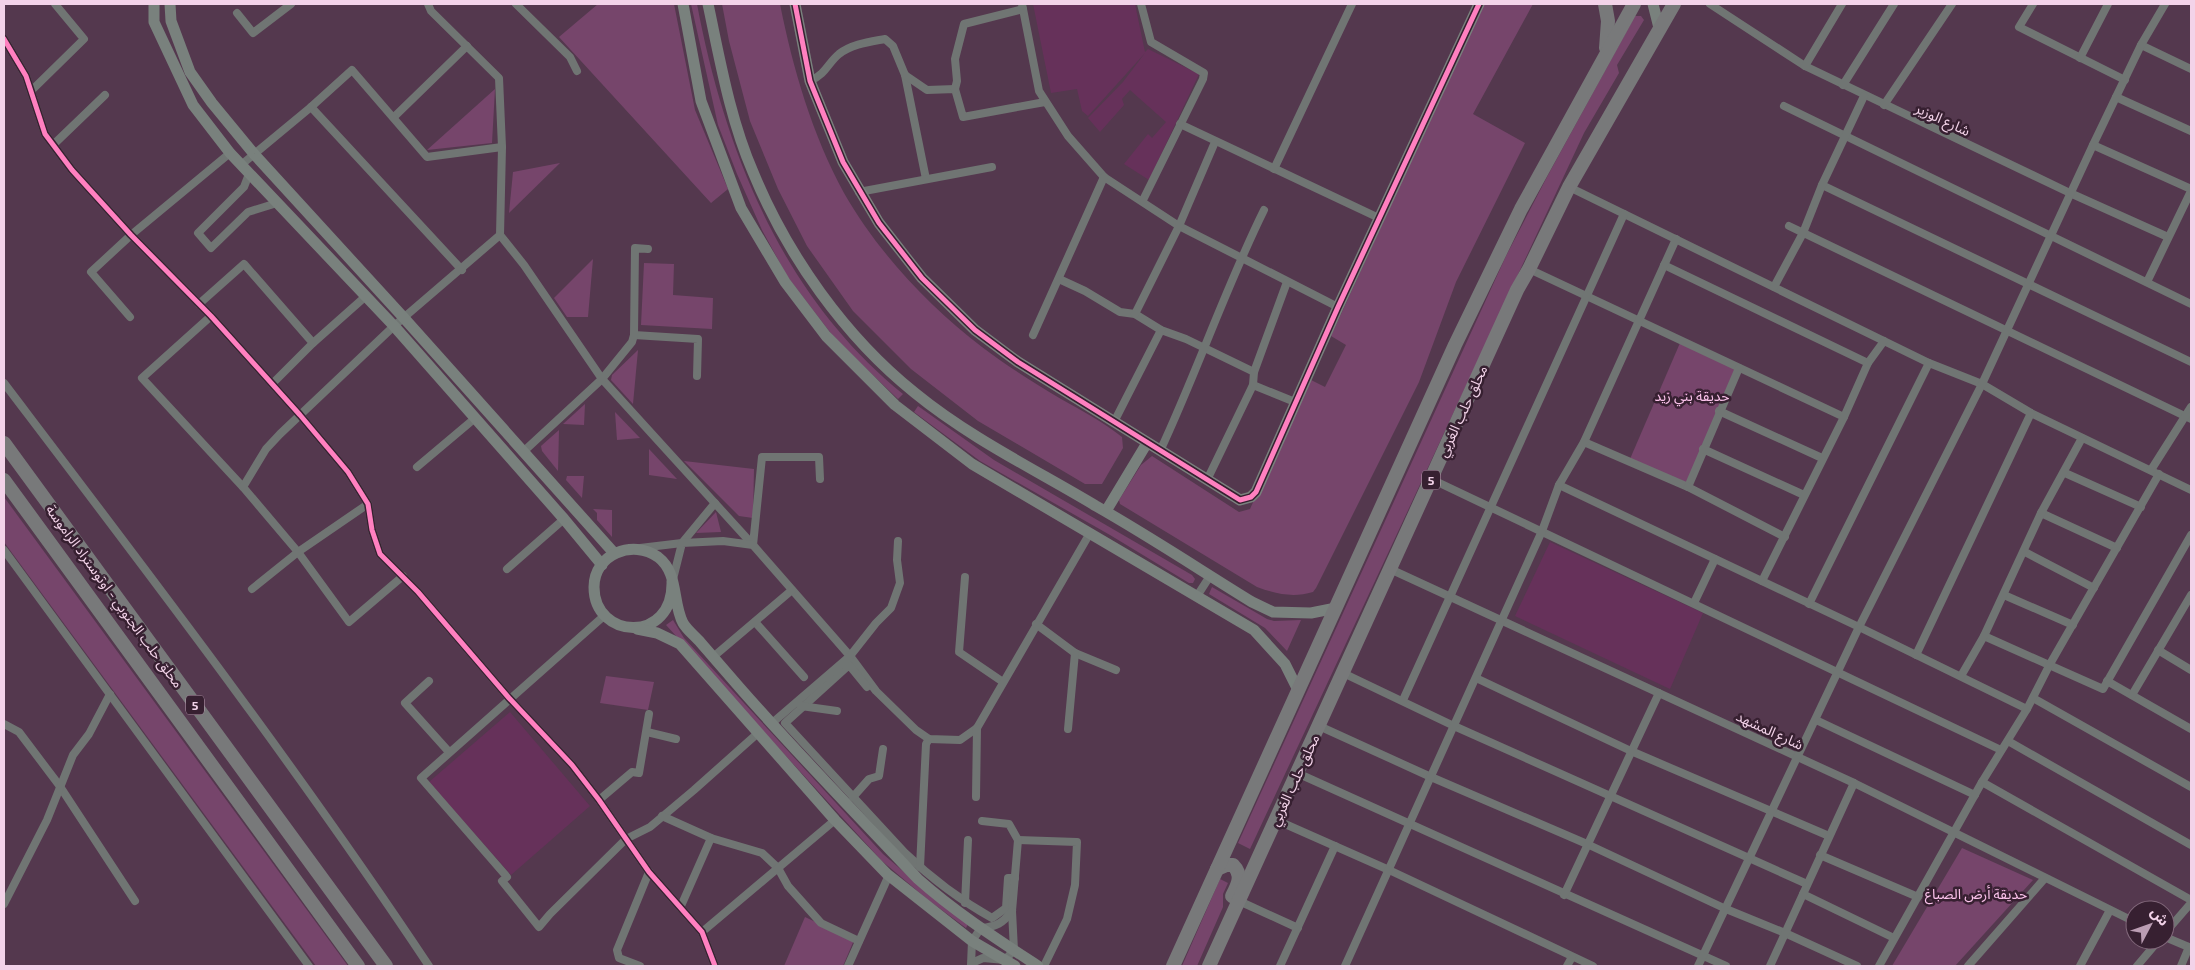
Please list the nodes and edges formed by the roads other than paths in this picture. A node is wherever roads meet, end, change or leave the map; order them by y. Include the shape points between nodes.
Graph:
1 (56, 4) edge
2 (154, 4) edge
3 (170, 4) edge
4 (291, 4) edge
5 (428, 4) edge
6 (516, 4) edge
7 (683, 4) edge
8 (708, 4) edge
9 (795, 4) edge
10 (1141, 4) edge
11 (1352, 4) edge
12 (1478, 4) edge
13 (1605, 4) edge
14 (1634, 4) edge
15 (1653, 4) edge
16 (1674, 4) edge
17 (1710, 4) edge
18 (1842, 4) edge
19 (1894, 4) edge
20 (1952, 4) edge
21 (2033, 4) edge
22 (2108, 4) edge
23 (2165, 4) edge
24 (1023, 6) edge
25 (237, 13) dead end
26 (1659, 28) junction
27 (5, 42) edge
28 (2141, 45) junction
29 (467, 46) junction
30 (1604, 58) junction
31 (2080, 58) junction
32 (1805, 66) junction
33 (2191, 68) edge
34 (577, 71) dead end
35 (905, 75) junction
36 (2125, 80) junction
37 (810, 81) junction
38 (1843, 85) junction
39 (955, 90) junction
40 (31, 91) junction
41 (105, 95) dead end
42 (1864, 96) junction
43 (2116, 97) junction
44 (1045, 102) junction
45 (1884, 104) junction
46 (1784, 106) dead end
47 (311, 107) junction
48 (394, 117) junction
49 (1180, 124) junction
50 (2191, 131) edge
51 (1845, 136) junction
52 (1215, 142) junction
53 (53, 145) junction
54 (2093, 145) junction
55 (502, 147) junction
56 (230, 153) junction
57 (254, 154) junction
58 (241, 165) junction
59 (992, 167) dead end
60 (1274, 169) junction
61 (250, 174) junction
62 (1104, 177) junction
63 (926, 179) junction
64 (1822, 185) junction
65 (1569, 187) junction
66 (2191, 190) edge
67 (859, 192) junction
68 (2070, 194) junction
69 (1143, 200) junction
70 (277, 203) junction
71 (1264, 210) dead end
72 (1624, 214) junction
73 (1379, 218) junction
74 (1180, 226) junction
75 (1789, 226) dead end
76 (1804, 233) junction
77 (131, 234) junction
78 (500, 235) junction
79 (2051, 237) junction
80 (2168, 238) junction
81 (1676, 239) junction
82 (648, 249) dead end
83 (1240, 258) junction
84 (1664, 265) junction
85 (462, 270) junction
86 (1530, 270) junction
87 (1058, 279) junction
88 (1286, 282) junction
89 (2147, 282) junction
90 (2028, 283) junction
91 (1774, 287) junction
92 (366, 296) junction
93 (1588, 296) junction
94 (199, 304) junction
95 (2191, 304) edge
96 (1338, 308) junction
97 (1135, 314) junction
98 (211, 316) junction
99 (130, 317) dead end
100 (404, 318) junction
101 (1640, 322) junction
102 (394, 326) junction
103 (1161, 330) junction
104 (2007, 331) junction
105 (634, 335) junction
106 (1033, 336) dead end
107 (1884, 341) junction
108 (314, 343) junction
109 (1205, 348) junction
110 (2191, 362) edge
111 (1868, 363) junction
112 (1929, 363) junction
113 (1739, 368) junction
114 (1254, 372) junction
115 (697, 376) dead end
116 (602, 379) junction
117 (4, 383) edge
118 (272, 384) junction
119 (1982, 384) junction
120 (1253, 385) junction
121 (915, 394) junction
122 (1295, 402) junction
123 (2191, 407) edge
124 (902, 411) junction
125 (1719, 411) junction
126 (2031, 413) junction
127 (300, 415) junction
128 (1844, 417) junction
129 (2188, 418) edge
130 (474, 419) junction
131 (1114, 422) junction
132 (2082, 438) junction
133 (1584, 442) junction
134 (4, 443) edge
135 (1147, 443) junction
136 (1703, 449) junction
137 (1160, 451) junction
138 (523, 452) junction
139 (1822, 458) junction
140 (417, 466) dead end
141 (2151, 470) junction
142 (2065, 473) junction
143 (2159, 474) junction
144 (1432, 479) junction
145 (4, 480) edge
146 (820, 480) dead end
147 (1207, 480) junction
148 (1559, 485) junction
149 (243, 487) junction
150 (1688, 487) junction
151 (2191, 490) edge
152 (1804, 495) junction
153 (715, 503) junction
154 (368, 504) junction
155 (2141, 506) junction
156 (1489, 507) junction
157 (1106, 511) junction
158 (2041, 513) junction
159 (564, 518) junction
160 (1542, 531) junction
161 (1090, 533) junction
162 (2191, 535) edge
163 (1785, 537) junction
164 (898, 541) dead end
165 (682, 542) junction
166 (753, 545) junction
167 (634, 548) junction
168 (2117, 548) junction
169 (4, 550) edge
170 (298, 552) junction
171 (2025, 552) junction
172 (614, 553) junction
173 (1714, 559) junction
174 (602, 565) junction
175 (507, 569) dead end
176 (1390, 569) junction
177 (403, 576) junction
178 (1210, 576) junction
179 (965, 577) dead end
180 (672, 581) junction
181 (1762, 582) junction
182 (2094, 588) junction
183 (252, 589) dead end
184 (792, 590) junction
185 (2004, 595) junction
186 (2191, 595) edge
187 (1197, 596) junction
188 (1449, 596) junction
189 (1694, 603) junction
190 (1809, 604) junction
191 (1336, 608) junction
192 (2183, 608) junction
193 (2191, 613) edge
194 (605, 615) junction
195 (1502, 620) junction
196 (755, 622) junction
197 (1036, 624) junction
198 (2073, 625) junction
199 (630, 627) junction
200 (1859, 627) junction
201 (1984, 636) junction
202 (2158, 650) junction
203 (1075, 653) junction
204 (1916, 655) junction
205 (850, 656) junction
206 (713, 657) junction
207 (2050, 664) junction
208 (1116, 670) dead end
209 (2191, 670) edge
210 (1838, 671) junction
211 (1343, 673) junction
212 (1961, 676) junction
213 (804, 677) dead end
214 (1476, 678) junction
215 (429, 681) dead end
216 (2108, 681) junction
217 (1003, 682) junction
218 (1298, 690) junction
219 (1659, 693) junction
220 (110, 694) junction
221 (2132, 695) junction
222 (509, 698) junction
223 (2033, 698) junction
224 (884, 699) junction
225 (1402, 700) junction
226 (794, 704) junction
227 (802, 706) junction
228 (2027, 709) junction
229 (837, 711) dead end
230 (649, 714) dead end
231 (1816, 720) junction
232 (4, 724) edge
233 (771, 724) junction
234 (1319, 726) junction
235 (1454, 726) junction
236 (977, 728) junction
237 (1068, 729) dead end
238 (2191, 729) edge
239 (647, 732) junction
240 (758, 733) junction
241 (676, 739) dead end
242 (929, 739) junction
243 (2008, 741) junction
244 (883, 750) dead end
245 (2001, 750) junction
246 (1631, 751) junction
247 (449, 752) junction
248 (1798, 757) junction
249 (1297, 773) junction
250 (1431, 777) junction
251 (1982, 782) junction
252 (1854, 783) junction
253 (60, 785) junction
254 (2191, 787) edge
255 (1975, 795) junction
256 (1610, 796) junction
257 (853, 797) junction
258 (976, 797) dead end
259 (599, 800) junction
260 (1772, 811) junction
261 (662, 816) junction
262 (835, 820) junction
263 (1276, 820) junction
264 (982, 821) dead end
265 (1410, 824) junction
266 (1954, 833) junction
267 (1829, 836) junction
268 (711, 838) junction
269 (626, 839) junction
270 (968, 840) dead end
271 (1018, 840) junction
272 (1587, 844) junction
273 (2191, 845) edge
274 (1335, 846) junction
275 (1820, 855) junction
276 (1750, 858) junction
277 (778, 868) junction
278 (920, 868) junction
279 (1218, 869) junction
280 (1389, 870) junction
281 (649, 872) junction
282 (889, 876) junction
283 (1015, 878) junction
284 (2045, 878) junction
285 (1807, 884) junction
286 (1802, 894) junction
287 (1564, 895) junction
288 (1918, 898) junction
289 (136, 901) dead end
290 (1239, 902) junction
291 (2191, 902) edge
292 (965, 903) junction
293 (4, 904) edge
294 (680, 906) junction
295 (1726, 909) junction
296 (2110, 910) junction
297 (1012, 911) junction
298 (2125, 917) edge
299 (2175, 921) edge
300 (981, 928) junction
301 (1298, 928) junction
302 (1226, 931) junction
303 (702, 932) junction
304 (1785, 933) junction
305 (1894, 938) junction
306 (860, 941) junction
307 (972, 941) junction
308 (2175, 941) edge
309 (2190, 948) edge
310 (1014, 950) junction
311 (2151, 950) edge
312 (1572, 956) junction
313 (1703, 956) junction
314 (1010, 963) edge
315 (1173, 963) edge
316 (971, 964) edge
317 (309, 966) edge
318 (358, 966) edge
319 (386, 966) edge
320 (429, 966) edge
321 (640, 966) edge
322 (715, 966) edge
323 (849, 966) edge
324 (1038, 966) edge
325 (1044, 966) edge
326 (1209, 966) edge
327 (1280, 966) edge
328 (1345, 966) edge
329 (1567, 966) edge
330 (1593, 966) edge
331 (1698, 966) edge
332 (1726, 966) edge
333 (1770, 966) edge
334 (1857, 966) edge
335 (1879, 966) edge
336 (1968, 966) edge
337 (2080, 966) edge
338 (2137, 966) edge
339 (2181, 966) edge

1 - 40 street via 84,39
2 - 56 main road via 154,22 194,108
3 - 57 main road via 171,21 190,72
4 - 25 street via 254,33
5 - 29 street via 431,11
6 - 34 street via 570,57
7 - 124 main road via 701,101 741,208 785,282 826,336
8 - 121 main road via 726,92 752,172 783,235 816,287 878,361
9 - 37 main road
10 - 49 street via 1151,42 1204,73
11 - 60 street
12 - 73 main road
13 - 30 highway via 1608,34
14 - 30 highway
15 - 26 main road
16 - 26 highway, محلق حلب الغربي / 5
17 - 32 street, شارع الوزير
18 - 32 street
19 - 38 street
20 - 45 street
21 - 31 street via 2019,27
22 - 31 street
23 - 28 street
24 - 39 street via 964,24 955,59
24 - 44 street via 1039,91
26 - 65 highway, محلق حلب الغربي / 5
27 - 40 street via 26,76
28 - 33 street
28 - 36 street
29 - 48 street
29 - 55 street via 499,78
30 - 191 highway via 1517,217
31 - 36 street
32 - 38 street, شارع الوزير
35 - 37 street via 893,46 885,39 860,43 839,54 822,75
35 - 39 street via 927,90
35 - 63 street
36 - 43 street
37 - 67 main road
38 - 42 street, شارع الوزير
39 - 44 street via 963,117
40 - 53 street via 45,134
41 - 53 street
42 - 45 street, شارع الوزير
42 - 51 street
43 - 50 street
43 - 54 street
44 - 62 street via 1068,136
45 - 68 street, شارع الوزير
46 - 51 street
47 - 48 street via 352,70
47 - 57 street
47 - 85 street
48 - 55 street via 427,157
49 - 52 street
49 - 69 street
51 - 64 street
51 - 79 street
52 - 60 street
52 - 74 street
53 - 77 street
54 - 66 street
54 - 68 street
55 - 78 street
56 - 58 main road
56 - 77 street
57 - 58 street
57 - 100 main road
58 - 61 main road
59 - 63 street
60 - 73 street
61 - 70 main road
61 - 70 street via 244,187 198,234 211,248 248,212
62 - 69 street
62 - 87 street
63 - 67 street
64 - 76 street
64 - 90 street
65 - 72 street
65 - 86 highway, محلق حلب الغربي / 5
66 - 80 street
67 - 131 main road via 922,278 970,325 1018,362
68 - 79 street
68 - 80 street, شارع الوزير
69 - 74 street
70 - 92 main road
71 - 83 street
72 - 81 street
72 - 93 street
73 - 96 main road
74 - 83 street
74 - 97 street
75 - 76 street
76 - 91 street
76 - 104 street
77 - 94 street
77 - 99 street via 91,272
78 - 85 street
78 - 116 street via 524,264
79 - 89 street
79 - 90 street
80 - 89 street
81 - 84 street
81 - 91 street
82 - 105 street via 635,248
83 - 88 street
83 - 109 street
84 - 101 street
84 - 111 street
85 - 100 street
86 - 93 street
86 - 144 highway, محلق حلب الغربي / 5 via 1517,290
87 - 97 street via 1120,312
87 - 106 street
88 - 96 street
88 - 114 street
89 - 95 street
90 - 104 street
90 - 110 street
91 - 107 street
92 - 102 main road
92 - 108 street
93 - 101 street
93 - 156 street
94 - 98 street
94 - 108 street via 244,264
96 - 122 main road
97 - 103 street
98 - 118 street
98 - 149 street via 142,378
100 - 102 street
100 - 138 main road
101 - 113 street
101 - 133 street
102 - 127 street
102 - 130 main road
103 - 109 street
103 - 131 street
104 - 119 street
104 - 129 street
105 - 115 street via 698,339
105 - 116 street
107 - 111 street
107 - 112 street
108 - 118 street
109 - 114 street
109 - 137 street
111 - 128 street
112 - 119 street
112 - 190 street
113 - 125 street
113 - 128 street
114 - 120 street
116 - 138 street
116 - 153 street
117 - 320 street via 293,770 371,878
118 - 127 street
119 - 126 street
119 - 200 street
120 - 122 street
120 - 147 street
121 - 124 main road
121 - 157 main road via 969,431
122 - 147 main road via 1251,497 1236,499
123 - 129 street
124 - 161 main road via 972,464
125 - 136 street
125 - 139 street
126 - 132 street
126 - 204 street
127 - 149 street via 266,449
127 - 154 street via 348,472
128 - 139 street
129 - 141 street
130 - 140 street
130 - 159 main road
131 - 135 main road
132 - 141 street
132 - 142 street
133 - 148 street
133 - 150 street
134 - 319 highway, محلق حلب الجنوبي - اوتوستراد الراموسة / 5
135 - 137 main road
135 - 157 main road
136 - 150 street
136 - 152 street
137 - 147 main road
138 - 172 main road
139 - 152 street
141 - 143 street
142 - 155 street
142 - 158 street
143 - 151 street
143 - 155 street
144 - 156 street
144 - 176 highway, محلق حلب الغربي / 5
145 - 318 highway, محلق حلب الجنوبي - اوتوستراد الراموسة / 5
146 - 166 street via 819,457 762,457
148 - 160 street
148 - 173 street
149 - 170 street
150 - 163 street
152 - 163 street
153 - 165 street
153 - 166 street
154 - 170 street
154 - 177 street via 380,554
155 - 168 street
156 - 160 street
156 - 188 street
157 - 178 main road
158 - 168 street
158 - 171 street
159 - 174 main road
159 - 175 street
160 - 189 street
160 - 195 street
161 - 187 main road
161 - 197 street
162 - 216 street
163 - 181 street
164 - 205 street via 900,583 892,608
165 - 166 street
165 - 167 street
165 - 180 street
166 - 184 street
167 - 172 main road
167 - 180 main road via 659,558 668,568
168 - 182 street
169 - 220 street
170 - 177 street via 350,622
170 - 183 street
171 - 182 street
171 - 185 street
172 - 174 main road
173 - 181 street
173 - 189 street
174 - 194 main road via 596,574 595,596
176 - 188 street, شارع المشهد
176 - 211 highway, محلق حلب الغربي / 5
177 - 222 street
178 - 187 street
178 - 191 main road via 1274,612 1311,613
179 - 217 street via 959,652
180 - 199 main road via 670,604 663,614 642,627
180 - 206 main road via 683,622
181 - 190 street
182 - 198 street
184 - 196 street
184 - 205 street
185 - 198 street
185 - 201 street
186 - 192 street
187 - 218 main road via 1254,630 1285,664
188 - 195 street, شارع المشهد
188 - 225 street
189 - 210 street
190 - 200 street
191 - 218 highway
192 - 193 street
192 - 202 street
194 - 199 main road via 621,626
194 - 222 street
195 - 214 street
195 - 219 street, شارع المشهد
196 - 206 street
196 - 213 street
197 - 203 street
197 - 217 street
198 - 207 street
199 - 240 main road via 657,633 680,644
200 - 204 street
200 - 210 street
201 - 207 street
201 - 212 street
202 - 209 street
202 - 221 street
203 - 208 street
203 - 237 street
204 - 212 street
205 - 224 street
205 - 226 street
206 - 233 main road
207 - 216 street via 2103,689
207 - 223 street
210 - 231 street
210 - 245 street
211 - 225 street
211 - 234 highway, محلق حلب الغربي / 5
212 - 228 street
214 - 235 street
214 - 246 street
215 - 247 street via 405,703
216 - 221 street
217 - 236 street
218 - 279 highway
219 - 246 street
219 - 248 street, شارع المشهد
220 - 253 street via 89,734 73,755
220 - 317 street
221 - 238 street
222 - 247 street
222 - 259 street via 572,764
223 - 228 street
223 - 254 street
224 - 227 street via 875,696 849,665
224 - 242 street
225 - 235 street
226 - 227 street
226 - 233 street
227 - 229 street
227 - 257 street via 785,723
228 - 243 street
230 - 239 street
231 - 248 street
231 - 255 street
232 - 253 street via 19,732
233 - 300 main road via 918,878
234 - 249 highway, محلق حلب الغربي / 5
234 - 250 street
235 - 250 street
235 - 256 street
236 - 242 street via 960,740
236 - 258 street
239 - 241 street
239 - 259 street via 639,773 632,772
240 - 261 street
240 - 262 main road
242 - 278 street via 926,744
243 - 245 street
243 - 273 street
244 - 257 street via 880,776 869,779
245 - 251 street
246 - 256 street
246 - 260 street
247 - 269 street via 421,778 507,877 502,881 539,927
248 - 252 street, شارع المشهد
248 - 260 street
249 - 263 highway, محلق حلب الغربي / 5
249 - 265 street
250 - 265 street
250 - 272 street
251 - 255 street
251 - 291 street
252 - 266 street, شارع المشهد
252 - 267 street
253 - 289 street
253 - 293 street
255 - 266 street
256 - 272 street
256 - 276 street
257 - 278 street
259 - 269 street
260 - 267 street
260 - 276 street
261 - 268 street
261 - 269 street
262 - 277 street
262 - 282 main road
263 - 274 street
263 - 290 highway, محلق حلب الغربي / 5
264 - 271 street via 1010,824
265 - 280 street
265 - 287 street
266 - 284 street, شارع المشهد
266 - 288 street
267 - 275 street
268 - 277 street via 762,853
268 - 294 street
269 - 281 street
270 - 292 street
271 - 283 street
271 - 325 street via 1077,842 1075,886 1067,919
272 - 287 street
272 - 295 street
274 - 280 street
274 - 301 street
275 - 285 street
275 - 288 street
276 - 285 street
276 - 295 street
277 - 303 street
277 - 306 street via 788,886 821,923
278 - 292 street
279 - 302 highway via 1233,865 1237,869 1239,883 1229,907
279 - 315 highway
280 - 312 street
280 - 328 street
281 - 294 street
281 - 321 street via 617,950 619,958
282 - 306 street
282 - 307 main road
283 - 292 street via 1008,878 1006,908 992,918
283 - 297 street
284 - 296 street, شارع المشهد
284 - 336 street
285 - 286 street
286 - 304 street
286 - 305 street
287 - 313 street
288 - 305 street
290 - 301 street
290 - 302 highway, محلق حلب الغربي / 5
291 - 299 street
294 - 303 street
295 - 304 street
295 - 313 street
296 - 298 street, شارع المشهد
296 - 337 street
297 - 300 street via 995,927
297 - 310 street
300 - 307 street
300 - 310 main road
301 - 327 street
302 - 326 highway, محلق حلب الغربي / 5
303 - 322 street
304 - 333 street
304 - 334 street
305 - 335 street
306 - 323 street
307 - 314 main road
307 - 316 street
308 - 309 street
309 - 339 street
310 - 314 street
310 - 324 main road
311 - 338 street
312 - 329 street
312 - 330 street
313 - 331 street
313 - 332 street
314 - 316 street via 983,958

